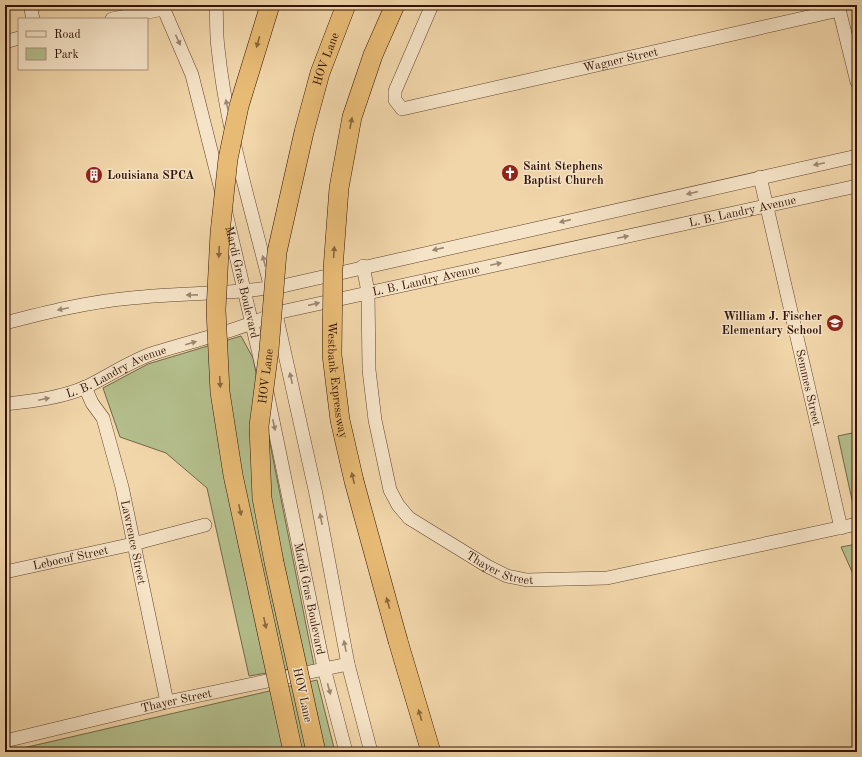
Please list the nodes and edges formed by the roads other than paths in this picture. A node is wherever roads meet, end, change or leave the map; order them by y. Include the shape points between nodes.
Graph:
1 (30, 5) edge
2 (216, 5) edge
3 (270, 5) edge
4 (346, 5) edge
5 (395, 5) edge
6 (432, 5) edge
7 (162, 7) edge
8 (839, 7) edge
9 (33, 18) edge
10 (116, 18) edge
11 (18, 38) edge
12 (5, 42) edge
13 (857, 82) edge
14 (857, 156) edge
15 (760, 177) junction
16 (857, 186) edge
17 (766, 206) junction
18 (363, 266) junction
19 (271, 288) junction
20 (245, 291) junction
21 (368, 292) junction
22 (276, 313) junction
23 (5, 323) edge
24 (253, 324) junction
25 (85, 387) junction
26 (5, 404) edge
27 (205, 524) dead end
28 (857, 524) edge
29 (841, 528) junction
30 (133, 544) junction
31 (5, 572) edge
32 (348, 664) junction
33 (324, 668) junction
34 (167, 702) junction
35 (5, 741) edge
36 (293, 752) edge
37 (316, 752) edge
38 (346, 752) edge
39 (371, 752) edge
40 (431, 752) edge

1 - 9 street
19 -> 2 street, Mardi Gras Boulevard via 239,165 224,92
3 -> 36 highway, bridge via 239,106 228,159 220,233 216,310 220,392 233,475
4 - 37 highway, HOV Lane, bridge via 316,88 277,252 269,350 259,426 262,498
40 -> 5 highway, Westbank Expressway, bridge via 354,481 340,420 332,355 333,269 338,196 349,131 373,55
6 - 8 street, Wagner Street via 395,91 395,100 402,109
7 - 10 street
7 -> 20 street, Mardi Gras Boulevard via 192,75
8 - 13 street
11 - 12 street
14 -> 15 street
15 - 17 street, Semmes Street
15 -> 18 street
16 - 17 street, L. B. Landry Avenue
21 -> 17 street, L. B. Landry Avenue
17 - 29 street, Semmes Street
18 - 19 street
18 - 21 street, Thayer Street
19 - 20 street
19 - 22 street, Mardi Gras Boulevard
20 -> 23 street via 94,303
20 - 24 street, Mardi Gras Boulevard
22 -> 21 street, L. B. Landry Avenue
21 - 29 street, Thayer Street via 369,370 375,420 390,490 409,518 507,576 535,580 607,578
22 - 24 street, L. B. Landry Avenue
32 -> 22 street, Mardi Gras Boulevard via 316,494
25 -> 24 street, L. B. Landry Avenue via 153,353
24 -> 33 street, Mardi Gras Boulevard
26 -> 25 street, L. B. Landry Avenue via 34,401
25 - 30 street, Lawrence Street via 103,418 122,487
27 - 30 street, Leboeuf Street
28 - 29 street, Thayer Street
30 - 31 street, Leboeuf Street
30 - 34 street, Lawrence Street
32 - 33 street, Thayer Street
32 - 39 street, Mardi Gras Boulevard
33 - 34 street, Thayer Street
33 -> 38 street, Mardi Gras Boulevard
34 - 35 street, Thayer Street

